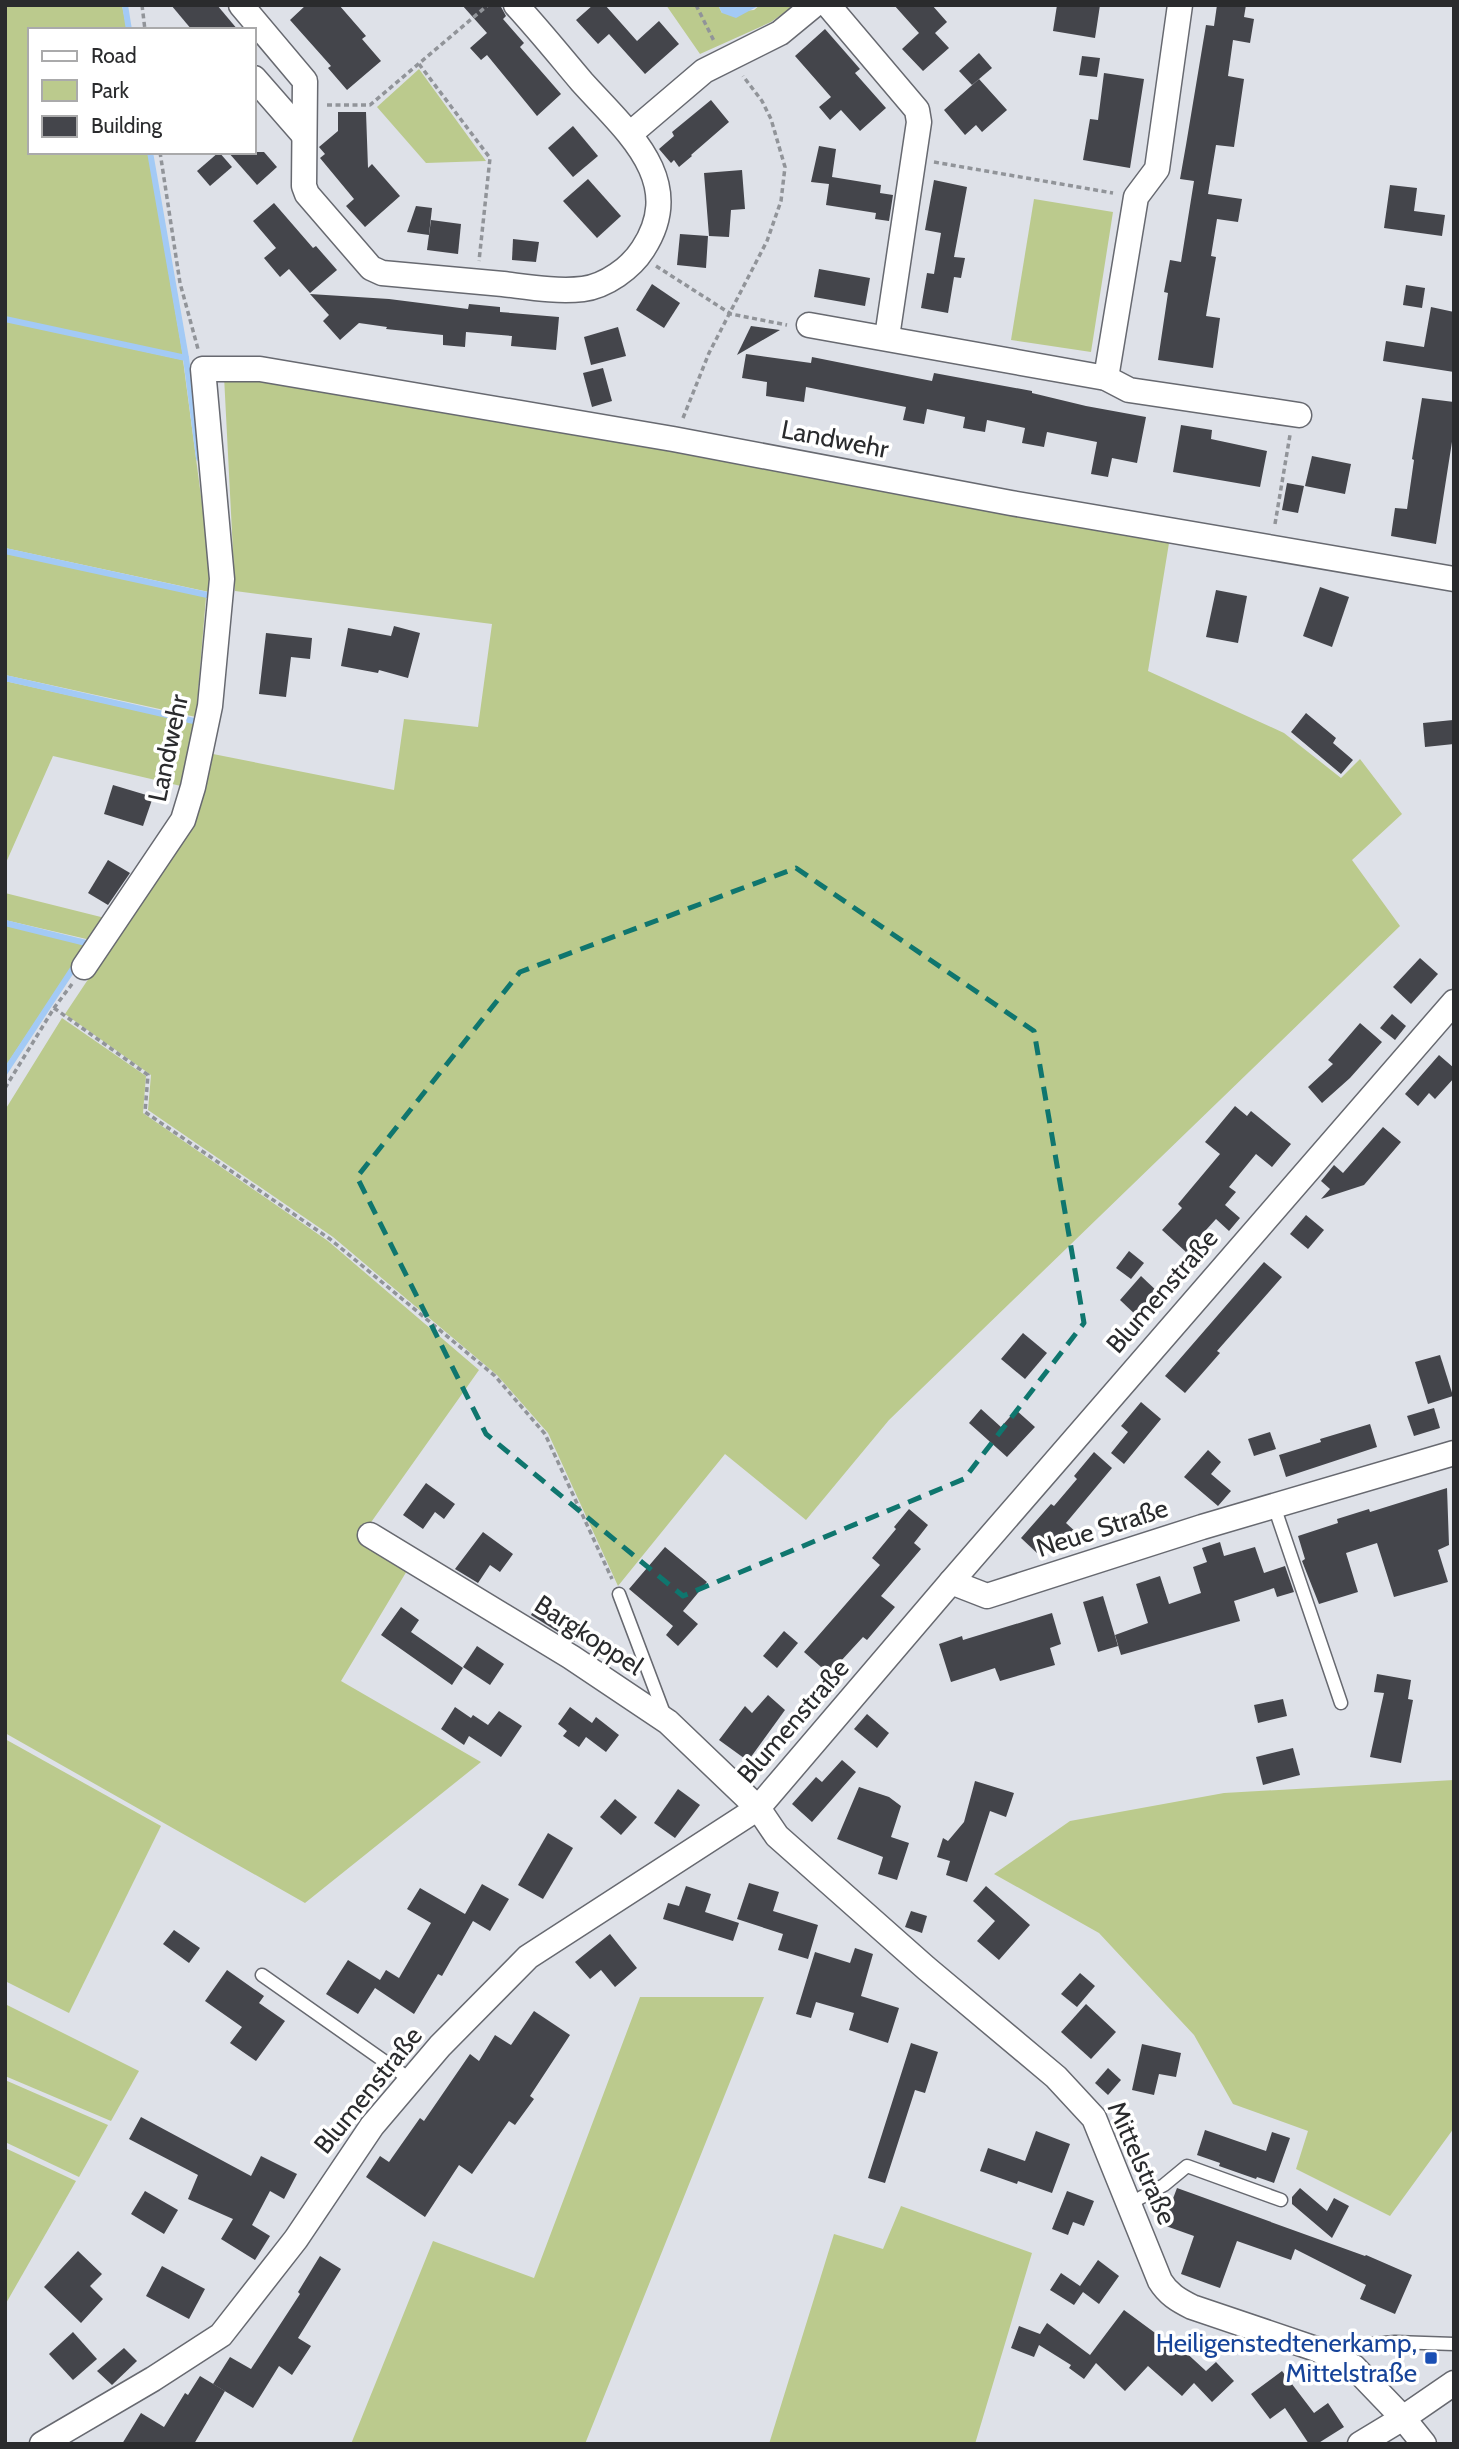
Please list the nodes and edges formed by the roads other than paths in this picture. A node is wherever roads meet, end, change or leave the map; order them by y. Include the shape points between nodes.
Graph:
1 (241, 5) edge
2 (814, 5) edge
3 (828, 5) edge
4 (1180, 5) edge
5 (524, 9) edge
6 (254, 28) edge
7 (260, 39) edge
8 (256, 80) edge
9 (303, 134) junction
10 (630, 134) junction
11 (809, 325) road end
12 (887, 337) junction
13 (1106, 378) junction
14 (1299, 415) road end
15 (1454, 579) edge
16 (84, 967) road end
17 (1454, 1002) edge
18 (1454, 1452) edge
19 (1274, 1506) junction
20 (370, 1535) dead end
21 (951, 1582) junction
22 (619, 1594) road end
23 (1340, 1703) dead end
24 (668, 1722) junction
25 (758, 1808) junction
26 (262, 1975) dead end
27 (411, 2080) junction
28 (1281, 2200) dead end
29 (1129, 2204) junction
30 (1454, 2344) edge
31 (1316, 2349) junction
32 (1454, 2383) edge
33 (1403, 2418) junction
34 (42, 2444) edge
35 (1360, 2444) edge
36 (1424, 2444) edge

1 - 6 street
2 - 10 street via 780,33 704,71
3 - 12 street via 917,110 915,160
4 - 13 street via 1157,169 1136,197
5 - 10 street
7 - 9 street via 305,80
8 - 9 street
9 - 10 street via 307,194 372,268 382,273 586,289 613,277 639,255 655,226 656,181 648,158
11 - 12 street
12 - 13 street
13 - 14 street via 1129,390
15 - 16 street, Landwehr via 260,369 203,369 222,579 211,706 183,820
17 - 21 street, Blumenstraße
18 - 19 street, Neue Straße
19 - 21 street, Neue Straße via 987,1596
19 - 23 lane
20 - 24 street, Bargkoppel
21 - 25 street, Blumenstraße
22 - 24 lane
24 - 25 street, Bargkoppel
25 - 27 street, Blumenstraße via 528,1956
25 - 29 street, Mittelstraße via 777,1836 1084,2105 1094,2118
26 - 27 lane
27 - 34 street, Blumenstraße via 372,2126 296,2239 221,2335
28 - 29 lane via 1187,2166
29 - 31 street, Mittelstraße via 1160,2281 1175,2298
30 - 31 lane via 1395,2342
31 - 33 street, Mittelstraße via 1354,2367
32 - 33 street
33 - 35 street
33 - 36 street, Mittelstraße

